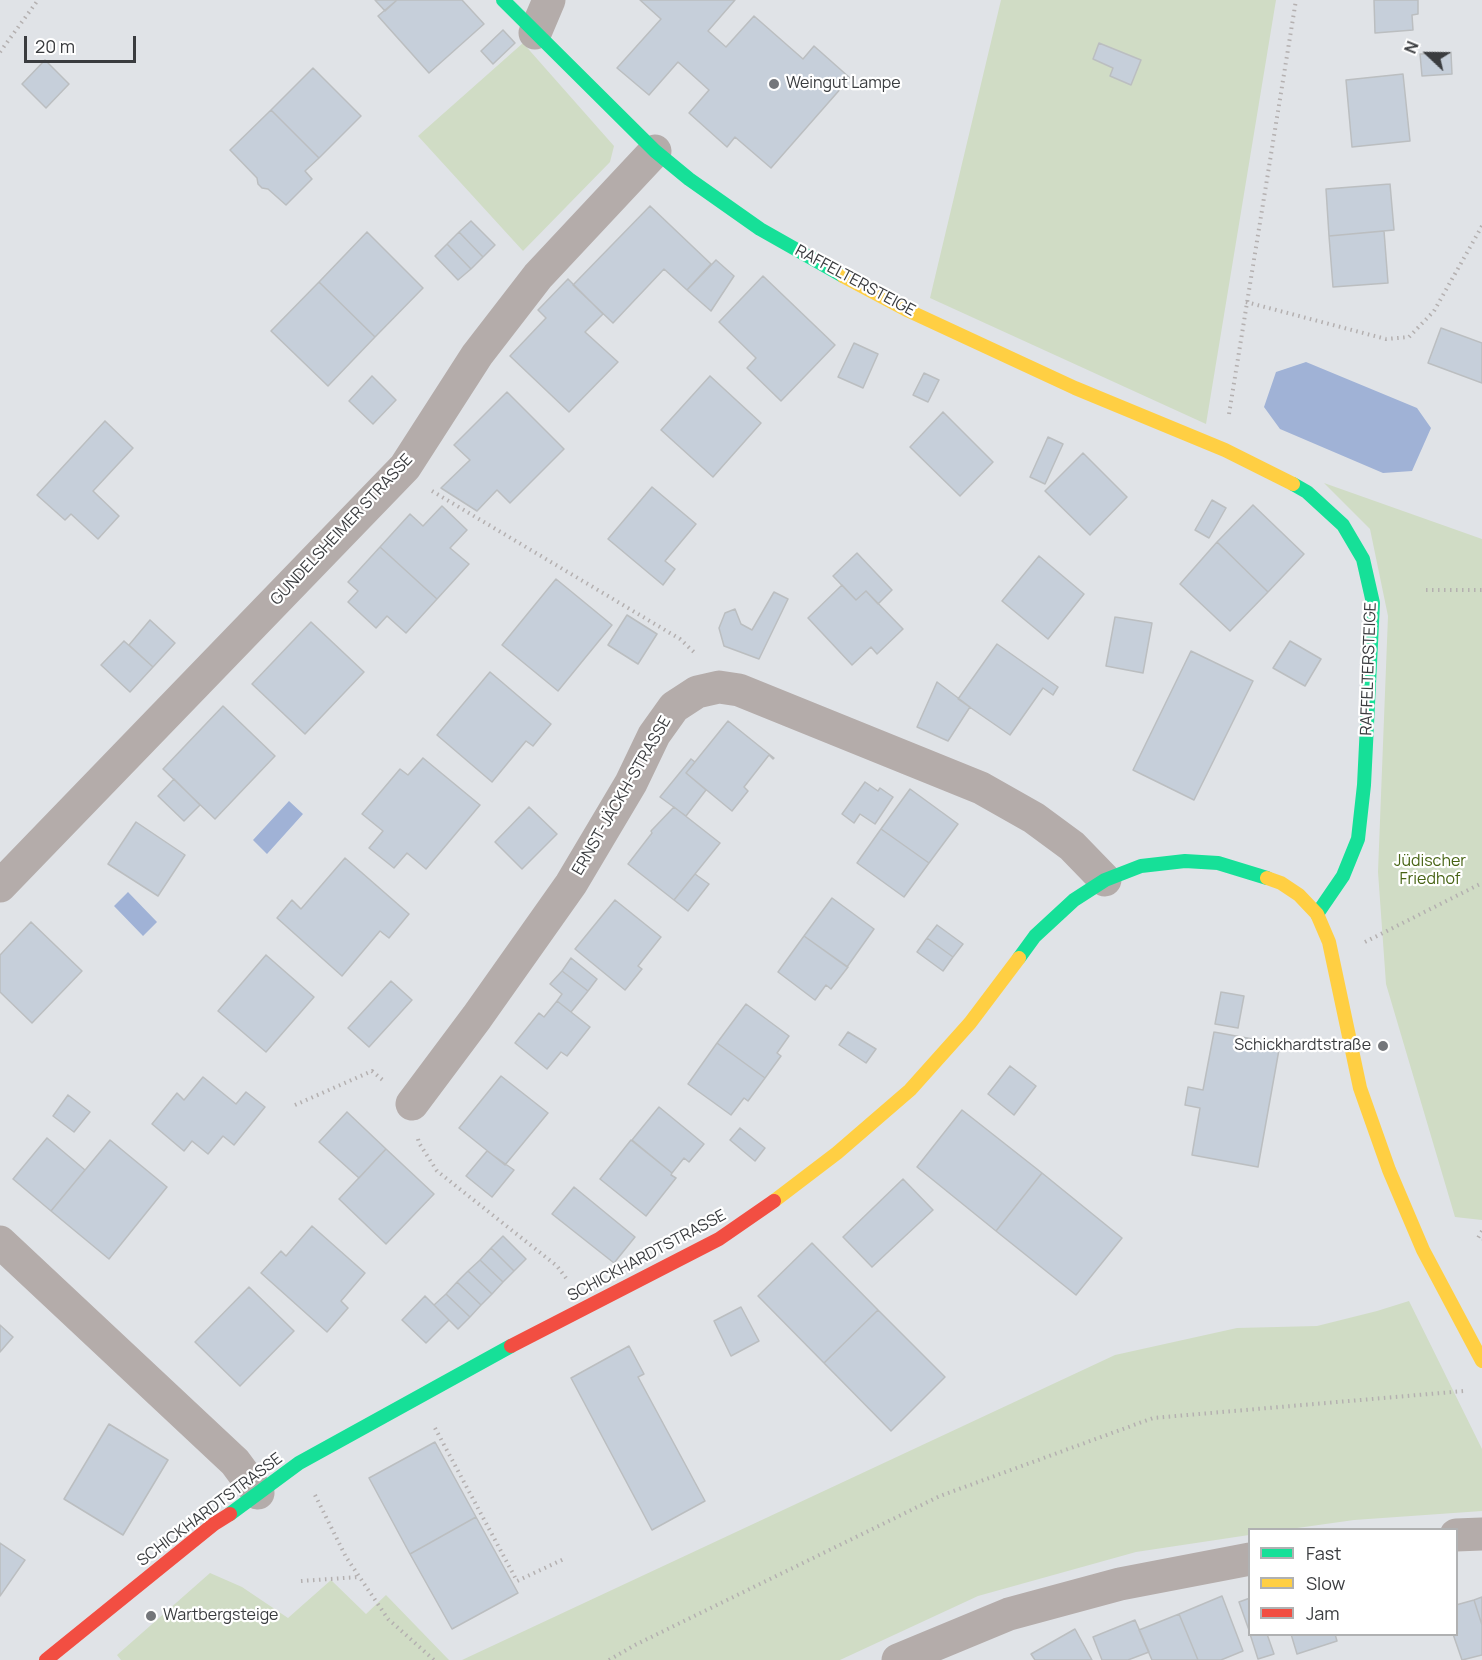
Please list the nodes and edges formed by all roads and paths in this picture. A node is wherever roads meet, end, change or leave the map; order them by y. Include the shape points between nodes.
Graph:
1 (38, 0) edge
2 (503, 0) edge
3 (549, 0) edge
4 (1296, 0) edge
5 (535, 33) junction
6 (0, 52) edge
7 (655, 151) junction
8 (1482, 226) edge
9 (1246, 302) junction
10 (1225, 450) junction
11 (438, 496) dead end
12 (1426, 590) dead end
13 (1482, 590) edge
14 (680, 639) dead end
15 (1105, 880) junction
16 (1482, 883) edge
17 (0, 886) edge
18 (1317, 914) junction
19 (1333, 960) junction
20 (412, 1104) junction
21 (296, 1105) dead end
22 (1482, 1231) edge
23 (1482, 1239) edge
24 (0, 1242) edge
25 (557, 1266) dead end
26 (1478, 1344) edge
27 (1470, 1391) dead end
28 (418, 1396) junction
29 (299, 1463) junction
30 (258, 1493) junction
31 (1482, 1534) edge
32 (1458, 1535) edge
33 (564, 1559) dead end
34 (1248, 1559) edge
35 (359, 1577) junction
36 (301, 1581) dead end
37 (46, 1660) edge
38 (434, 1660) edge
39 (609, 1660) edge
40 (898, 1660) edge

1 - 6 path
2 - 5 street, RAFFELTERSTEIGE
3 - 5 street
4 - 9 path
5 - 7 street, RAFFELTERSTEIGE
7 - 10 street, RAFFELTERSTEIGE via 760,229 909,311 1075,388
7 - 17 street, GUNDELSHEIMER STRASSE via 532,285 477,355 405,467
8 - 9 path via 1434,311 1409,336 1386,339
9 - 10 path
10 - 18 street, RAFFELTERSTEIGE via 1307,492 1343,525 1363,559 1373,603 1358,839 1343,876
11 - 14 path
12 - 13 path
15 - 18 street, SCHICKHARDTSTRASSE via 1141,866 1185,861 1218,863 1281,883
15 - 20 street, ERNST-JÄCKH-STRASSE via 1072,846 1034,818 981,788 739,690 719,687 697,692 674,707 654,735 631,783 571,884
15 - 28 street, SCHICKHARDTSTRASSE via 1074,900 1035,936 970,1023 910,1090 785,1194 700,1250
16 - 19 path
18 - 19 street
19 - 26 street via 1360,1088 1389,1170 1423,1250
20 - 21 path via 372,1071
20 - 25 path via 419,1143 437,1171
22 - 23 path via 1478,1238
24 - 30 street via 235,1462
27 - 39 path via 1153,1418 940,1496
28 - 29 street, SCHICKHARDTSTRASSE
28 - 33 path via 517,1581
29 - 30 street, SCHICKHARDTSTRASSE
29 - 35 path
30 - 37 street, SCHICKHARDTSTRASSE
31 - 32 street
34 - 40 street via 1120,1584 1009,1614
35 - 36 path
35 - 38 path via 388,1619

